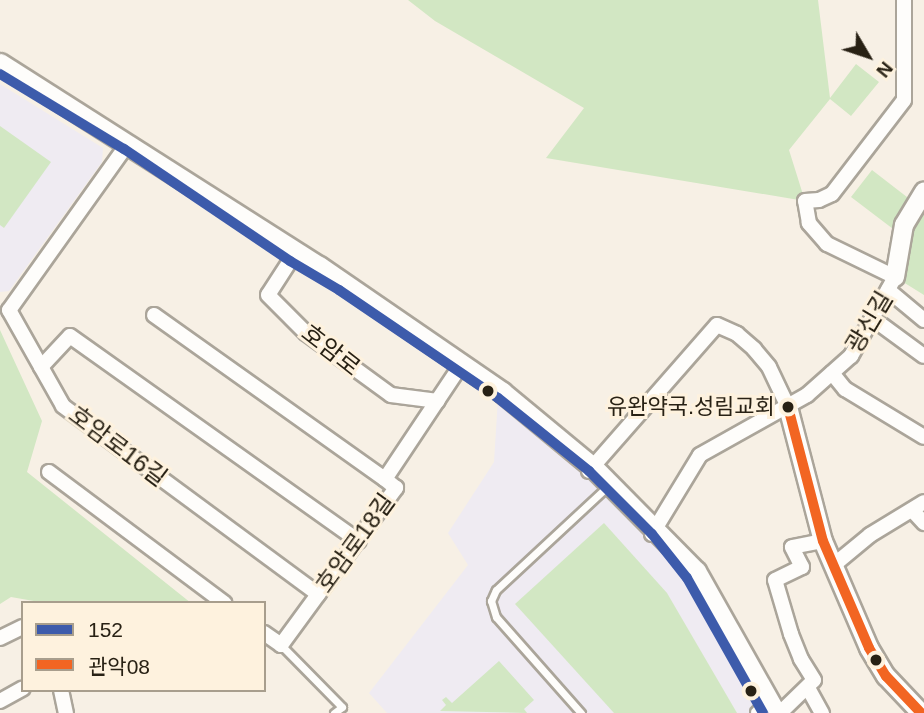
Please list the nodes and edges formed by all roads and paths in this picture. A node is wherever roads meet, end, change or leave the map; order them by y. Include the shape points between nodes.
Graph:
1 (904, 0) edge
2 (0, 63) edge
3 (0, 74) edge
4 (124, 149) junction
5 (924, 192) edge
6 (289, 261) junction
7 (891, 284) junction
8 (154, 315) dead end
9 (872, 318) junction
10 (924, 320) edge
11 (924, 356) edge
12 (41, 367) junction
13 (457, 371) junction
14 (832, 373) junction
15 (438, 401) junction
16 (788, 407) junction
17 (924, 437) edge
18 (591, 469) junction
19 (50, 471) dead end
20 (385, 479) junction
21 (607, 487) junction
22 (918, 506) edge
23 (924, 523) edge
24 (654, 531) junction
25 (358, 541) junction
26 (824, 541) junction
27 (835, 565) junction
28 (318, 594) junction
29 (222, 601) edge
30 (21, 628) edge
31 (266, 634) edge
32 (0, 638) edge
33 (281, 645) junction
34 (808, 688) junction
35 (21, 689) edge
36 (61, 692) edge
37 (0, 701) edge
38 (768, 712) edge
39 (66, 713) edge
40 (334, 713) edge
41 (580, 713) edge
42 (822, 713) edge
43 (921, 713) edge

1 - 7 street via 904,100 830,195 805,201 809,223 827,244
2 - 18 main road via 318,266 502,392
3 - 4 main road
4 - 6 main road
4 - 12 street, 호암로16길 via 9,310
5 - 7 street, 광신길 via 904,225
6 - 13 main road via 340,290
6 - 15 street, 호암로 via 268,295 306,333 391,395
7 - 9 street, 광신길
7 - 10 street
8 - 20 street
9 - 11 street
9 - 14 street, 광신길 via 851,356
12 - 25 street via 70,336
12 - 28 street, 호암로16길 via 63,406
13 - 15 street, 호암로18길
13 - 18 main road
14 - 16 street, 광신길
14 - 17 street via 845,389
15 - 20 street, 호암로18길
16 - 18 street via 769,367 754,349 717,325
16 - 24 street, 광신길 via 700,455
16 - 26 street
18 - 21 main road
18 - 24 main road
19 - 29 street
20 - 25 street, 호암로18길 via 396,488
21 - 24 main road
21 - 41 lane via 496,590 491,601 496,617
22 - 23 street
22 - 27 street via 870,535
24 - 38 main road
25 - 28 street, 호암로18길
26 - 27 street
26 - 34 street via 792,547 802,567 775,580 791,634 814,680
27 - 43 street via 869,648 886,676
28 - 33 street, 호암로18길
30 - 32 street
31 - 33 street
33 - 40 lane via 342,707
34 - 38 street
34 - 42 street
35 - 37 street
36 - 39 street

